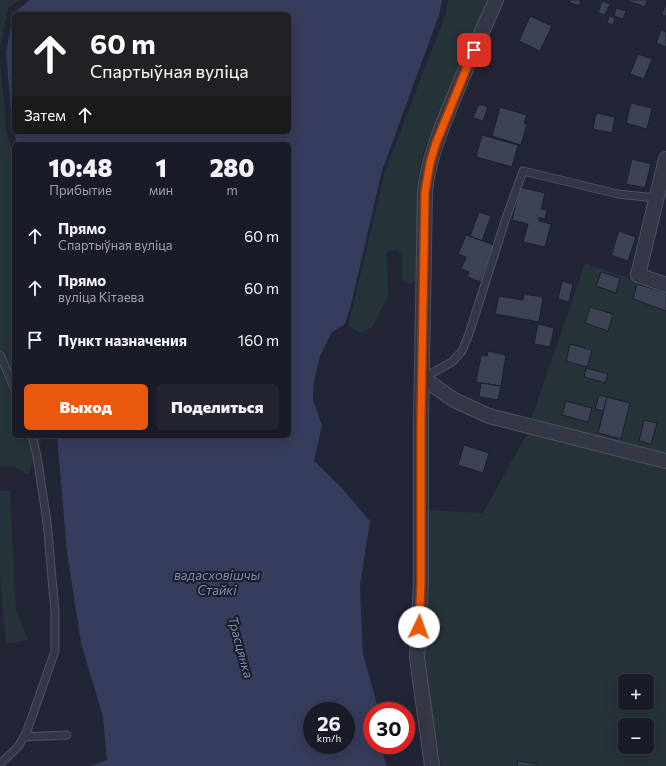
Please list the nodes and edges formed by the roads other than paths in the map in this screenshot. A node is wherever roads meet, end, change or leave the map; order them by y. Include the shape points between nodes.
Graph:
1 (496, 0) edge
2 (666, 159) edge
3 (656, 198) junction
4 (666, 285) edge
5 (0, 355) edge
6 (423, 378) junction
7 (12, 382) edge
8 (32, 438) edge
9 (666, 461) edge
10 (67, 735) dead end
11 (24, 736) junction
12 (0, 764) edge
13 (432, 766) edge

1 - 6 street via 436,143 426,178
2 - 3 street
3 - 4 street via 638,275
3 - 6 lane via 618,194 522,171 462,351 452,362
5 - 7 lane
6 - 9 street via 454,400 489,416
6 - 13 street via 421,581 417,658
8 - 11 lane via 47,522 56,612 55,651
10 - 11 lane
11 - 12 lane via 18,747

